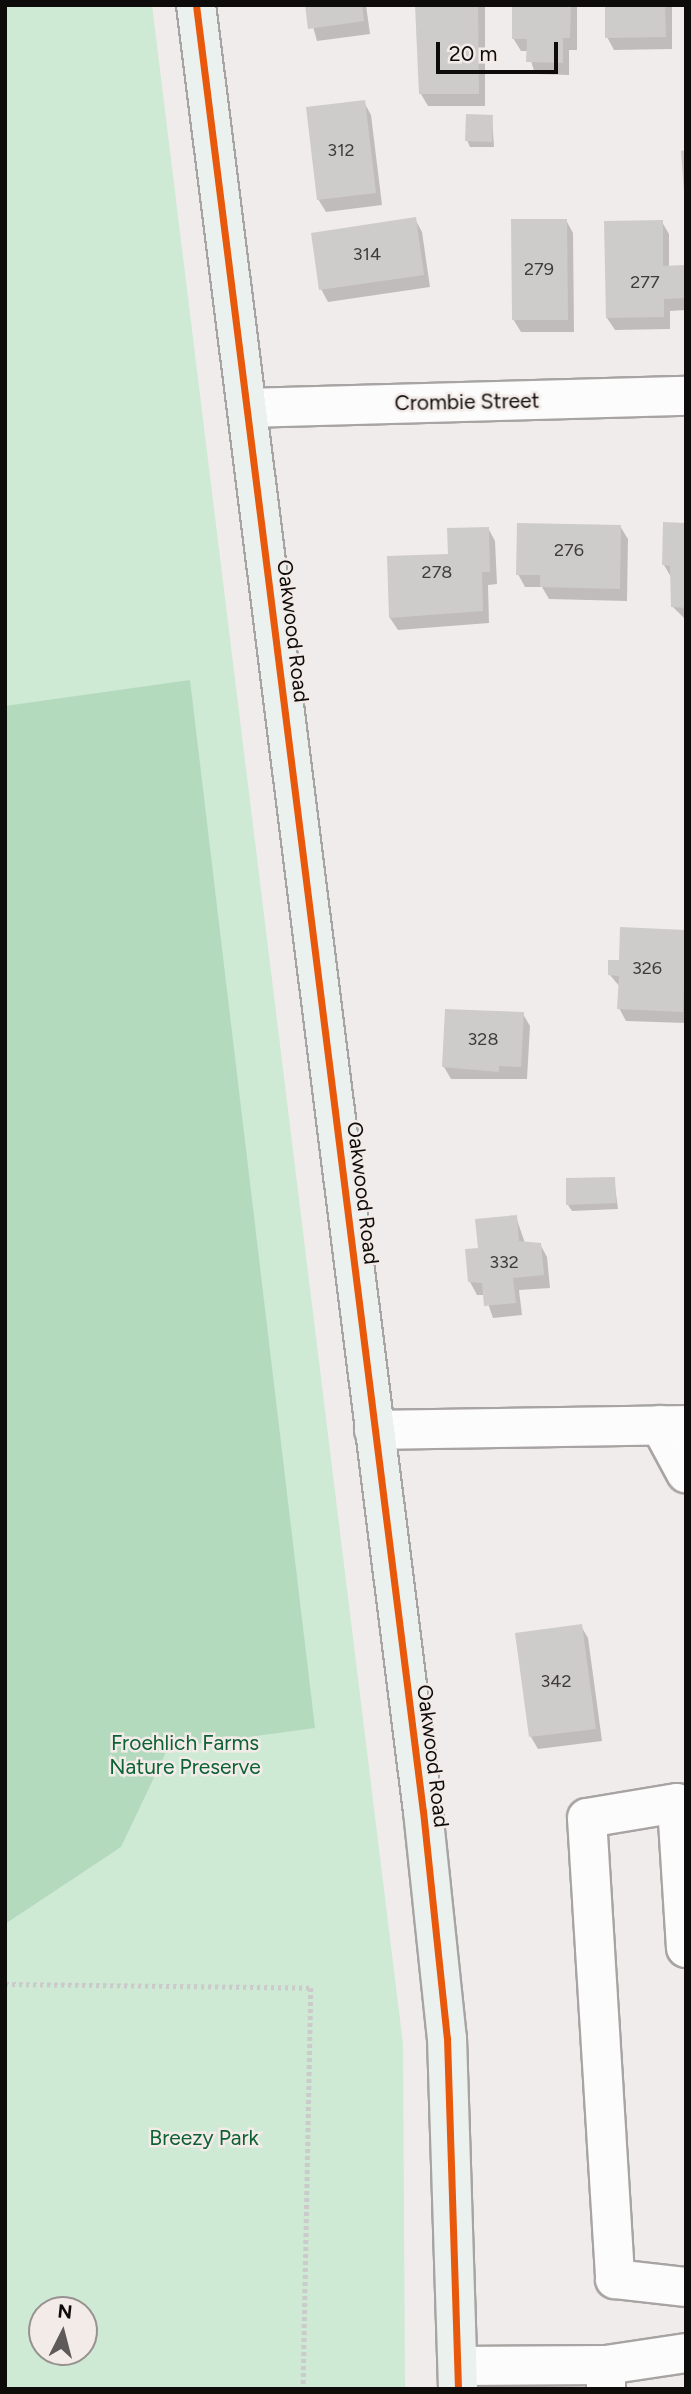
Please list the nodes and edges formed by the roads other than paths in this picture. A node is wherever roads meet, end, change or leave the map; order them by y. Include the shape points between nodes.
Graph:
1 (196, 5) edge
2 (686, 396) edge
3 (247, 408) junction
4 (673, 1425) edge
5 (374, 1430) junction
6 (686, 1473) edge
7 (686, 1948) edge
8 (686, 2287) edge
9 (686, 2353) edge
10 (458, 2377) edge
11 (607, 2377) edge

1 - 3 main road, Oakwood Road
2 - 3 street, Crombie Street
3 - 5 main road, Oakwood Road
4 - 5 street
4 - 6 street
5 - 10 main road, Oakwood Road via 447,2038
7 - 8 street via 677,1803 587,1818 615,2279
9 - 11 street
10 - 11 street

